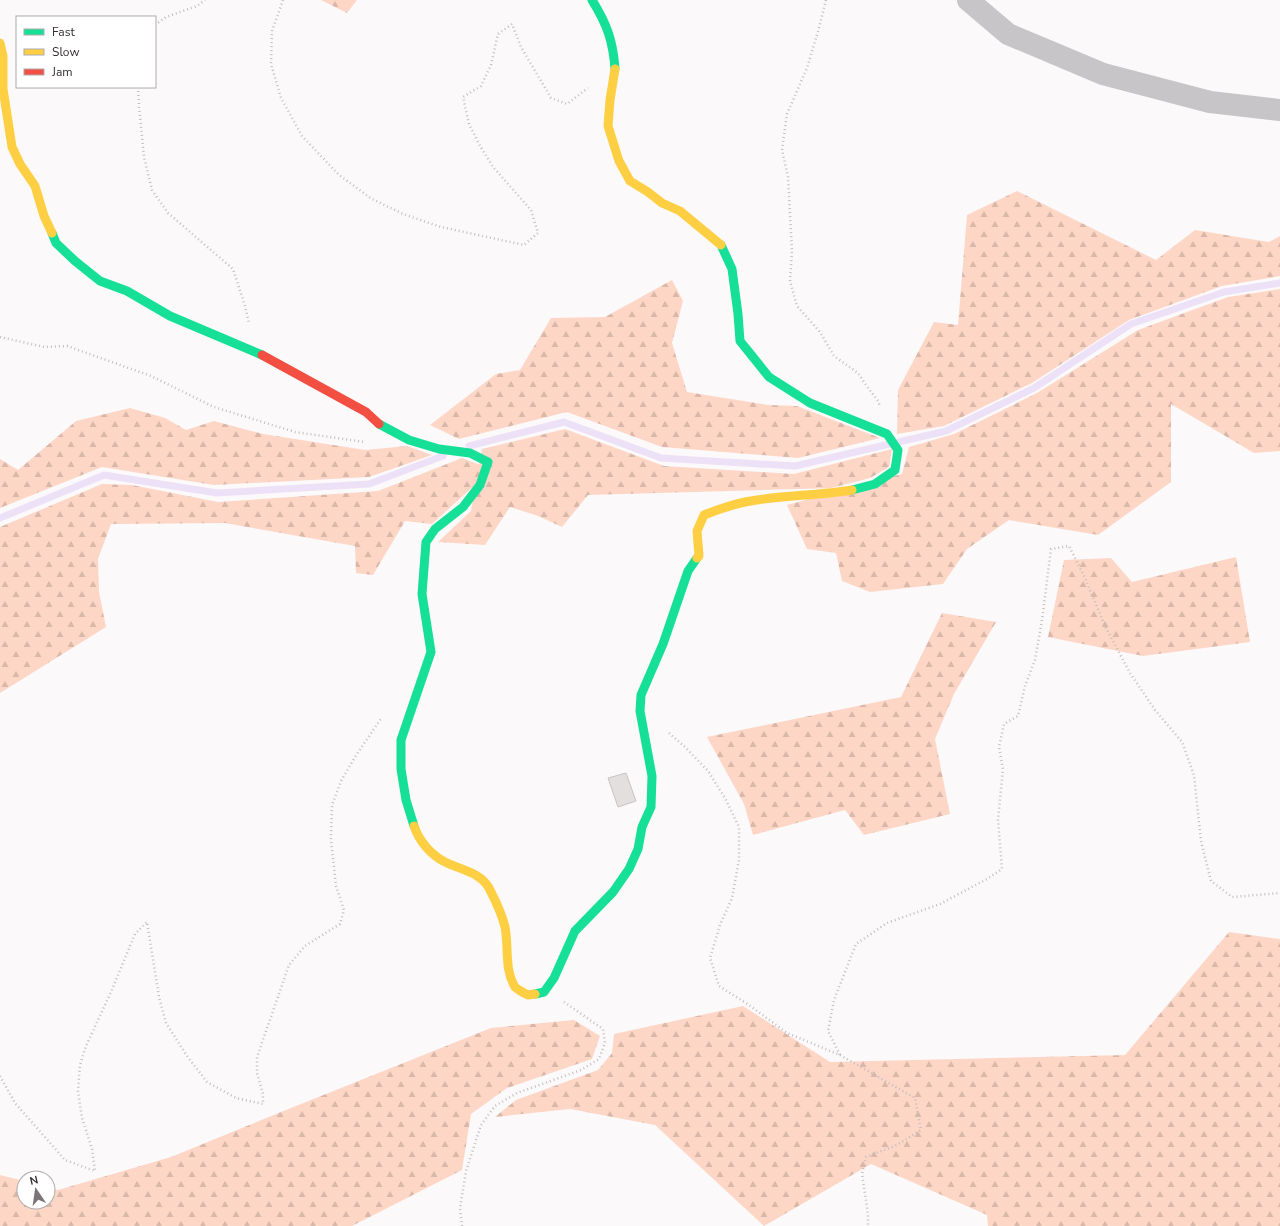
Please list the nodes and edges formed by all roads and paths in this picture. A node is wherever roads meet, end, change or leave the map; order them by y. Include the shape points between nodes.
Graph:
1 (206, 0) edge
2 (283, 0) edge
3 (592, 0) edge
4 (826, 0) edge
5 (968, 0) edge
6 (156, 24) edge
7 (0, 43) edge
8 (590, 82) dead end
9 (138, 88) edge
10 (1280, 110) edge
11 (0, 337) edge
12 (254, 351) junction
13 (887, 434) junction
14 (370, 442) dead end
15 (386, 712) dead end
16 (668, 733) dead end
17 (1280, 893) edge
18 (550, 984) junction
19 (840, 1056) junction
20 (0, 1076) edge
21 (462, 1226) edge
22 (868, 1226) edge

1 - 6 path via 197,6 166,17
2 - 8 path via 272,31 271,64 281,98 302,136 339,175 372,199 403,214 441,227 524,245 538,233 531,210 493,167 468,124 463,97 481,86 491,65 498,34 512,24 521,47 551,98 567,104 587,89
3 - 13 street via 609,32 614,54 615,72 608,126 619,161 630,181 662,203 680,211 722,246 732,269 740,341 769,377 810,403
4 - 13 path via 807,68 787,114 782,150 788,177 792,251 790,281 797,306 820,332 834,356 858,373 878,400
5 - 10 street via 1008,34 1104,74 1210,102
7 - 12 street via 3,56 3,89 12,147 35,186 56,243 100,281 127,291 170,316
9 - 12 path via 144,157 152,190 168,213 233,269 245,306
11 - 14 path via 44,348 67,346 151,376 214,407 295,432
12 - 18 street via 366,412 381,426 409,440 439,449 470,453 488,462 480,485 463,507 435,529 426,542 422,594 431,652 401,740 401,769 406,800 417,834 429,850 445,862 469,871 485,881 505,927 509,971 516,988 528,995 544,992
13 - 18 street via 898,450 895,470 876,484 835,494 747,501 704,515 697,531 699,556 688,572 663,644 641,695 640,711 652,776 651,808 642,827 638,849 629,869 613,892 575,931
15 - 20 path via 341,781 332,805 331,840 336,886 344,910 340,924 305,946 288,965 257,1057 257,1073 263,1104 236,1098 207,1082 166,1023 159,997 147,922 135,934 80,1064 78,1091 95,1171 65,1160 15,1103
16 - 19 path via 708,771 739,827 739,860 732,898 710,958 719,986 787,1033
17 - 19 path via 1232,897 1211,881 1201,840 1194,775 1182,742 1155,710 1130,673 1105,626 1069,546 1051,549 1035,660 1025,686 1018,716 1004,724 999,747 1003,769 998,820 1002,869 940,904 887,923 856,944 834,1000 828,1031
18 - 21 path via 557,997 603,1028 605,1043 599,1059 581,1070 517,1093 495,1106 481,1125 466,1171 460,1208
19 - 22 path via 915,1098 921,1130 897,1145 866,1157 862,1174

